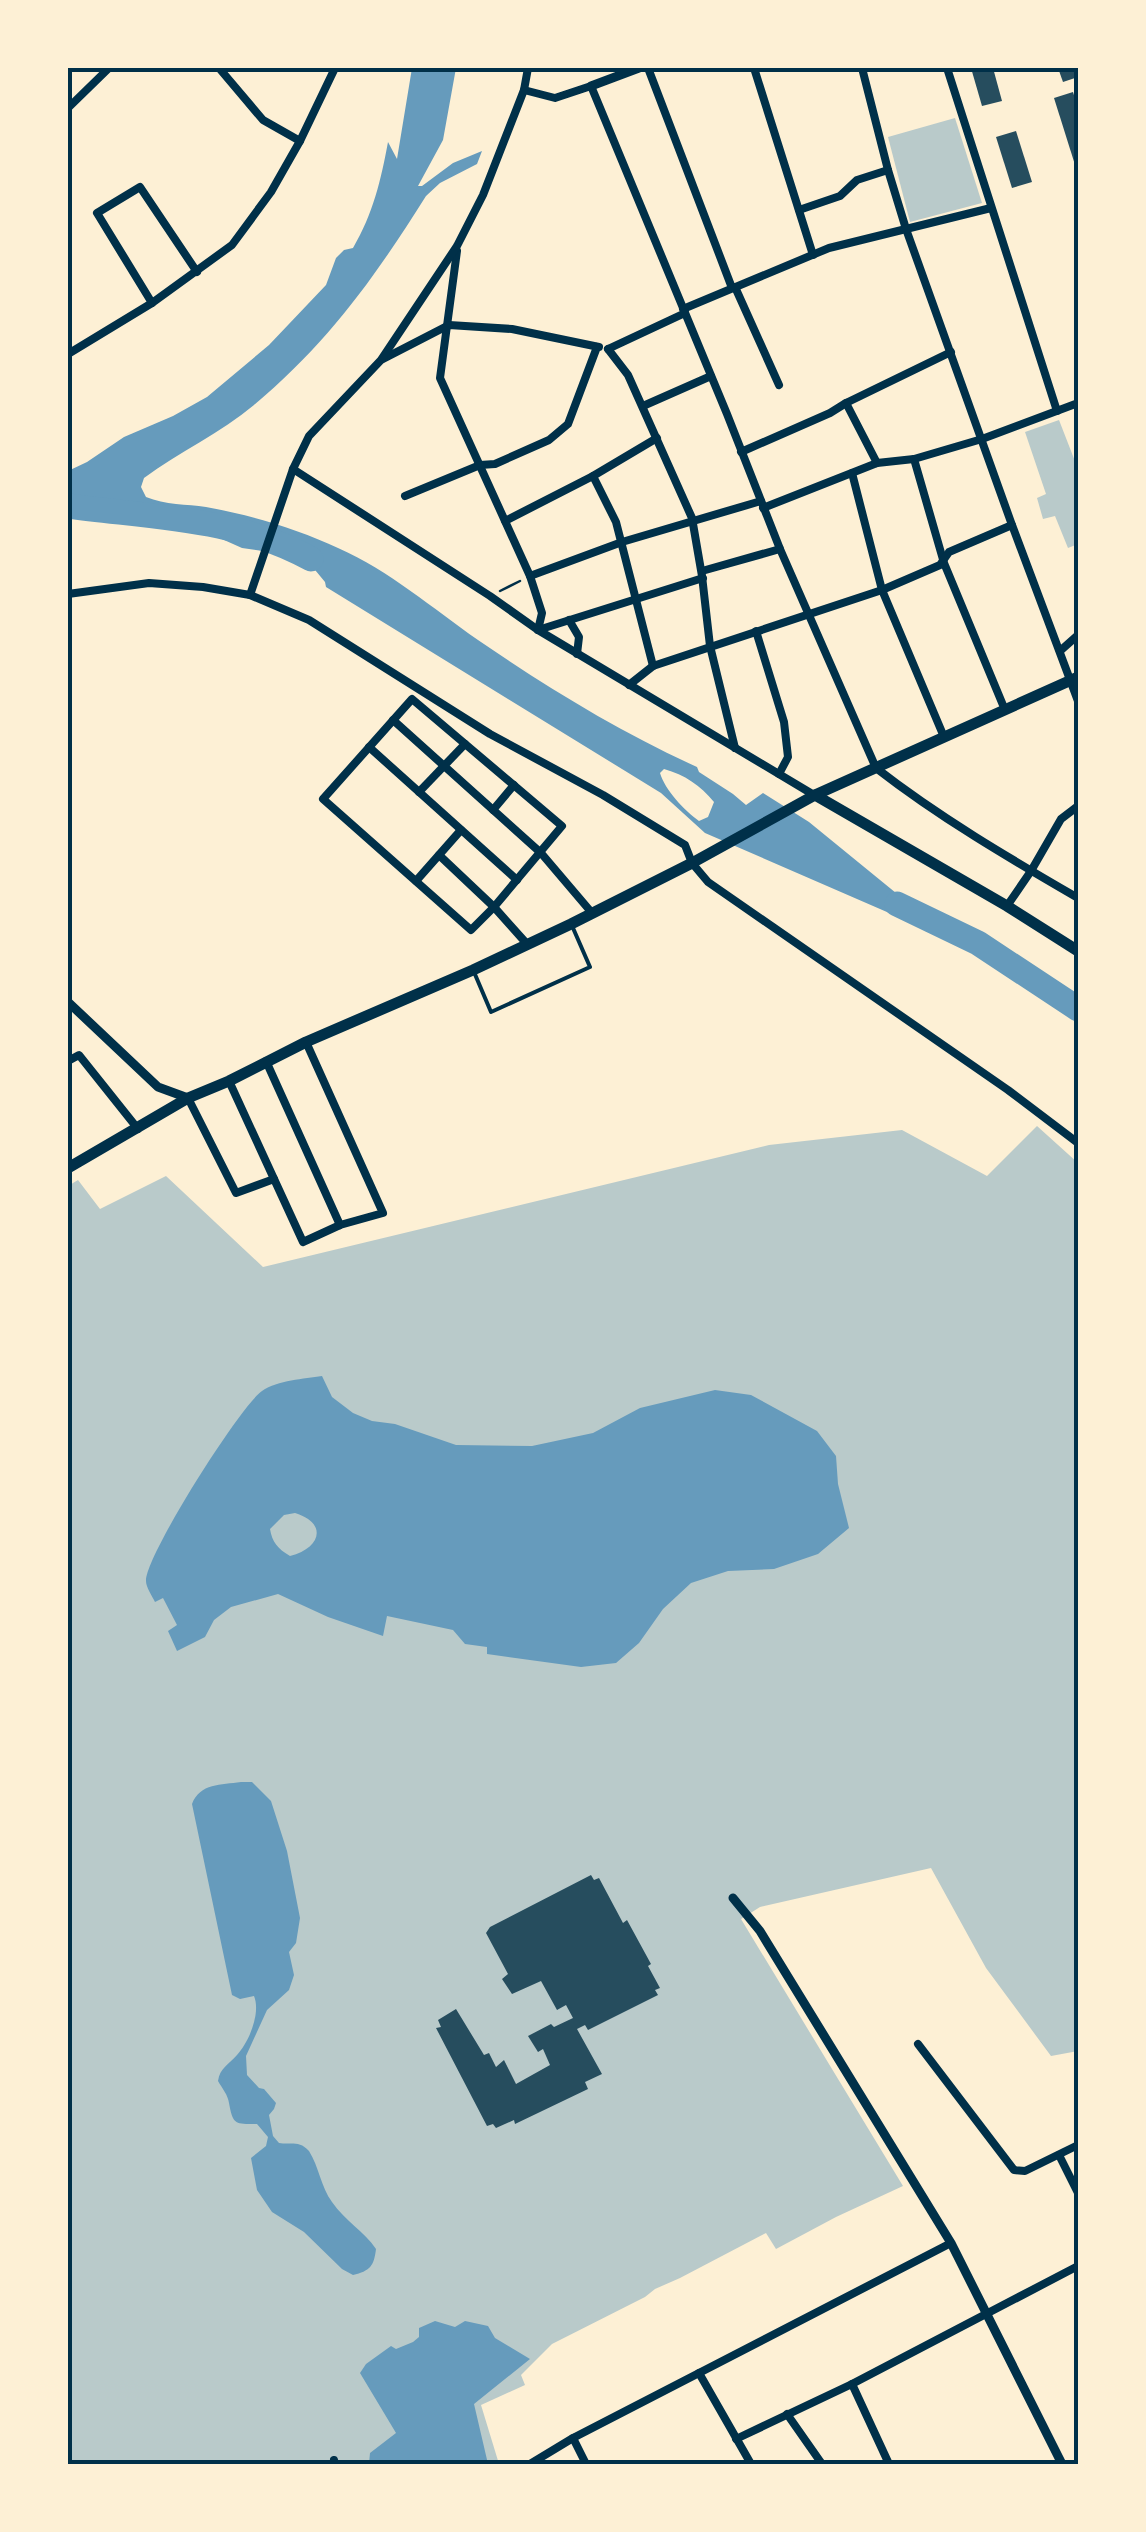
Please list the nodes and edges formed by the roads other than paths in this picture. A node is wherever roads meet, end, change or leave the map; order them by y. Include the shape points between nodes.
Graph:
1 (108, 68) edge
2 (219, 68) edge
3 (335, 68) edge
4 (528, 68) edge
5 (639, 68) edge
6 (648, 68) edge
7 (754, 68) edge
8 (862, 68) edge
9 (948, 68) edge
10 (590, 86) junction
11 (524, 90) junction
12 (68, 108) edge
13 (300, 141) junction
14 (888, 170) junction
15 (991, 208) junction
16 (798, 210) junction
17 (906, 229) junction
18 (457, 246) junction
19 (813, 256) junction
20 (197, 272) junction
21 (734, 287) junction
22 (152, 303) junction
23 (684, 311) junction
24 (448, 326) junction
25 (598, 347) junction
26 (608, 349) junction
27 (952, 352) junction
28 (68, 354) edge
29 (381, 360) junction
30 (710, 376) junction
31 (779, 385) dead end
32 (846, 403) junction
33 (1078, 403) edge
34 (643, 406) junction
35 (1057, 411) junction
36 (657, 438) junction
37 (982, 439) junction
38 (742, 452) junction
39 (914, 459) junction
40 (877, 463) junction
41 (480, 465) junction
42 (292, 468) junction
43 (852, 473) junction
44 (594, 476) junction
45 (406, 496) dead end
46 (762, 504) junction
47 (505, 521) junction
48 (693, 522) junction
49 (1012, 525) junction
50 (622, 542) junction
51 (780, 549) junction
52 (944, 563) junction
53 (702, 574) junction
54 (530, 576) junction
55 (882, 590) junction
56 (68, 594) edge
57 (250, 595) junction
58 (636, 598) junction
59 (808, 613) junction
60 (569, 620) junction
61 (538, 630) junction
62 (756, 631) junction
63 (1078, 635) edge
64 (710, 646) junction
65 (1060, 651) junction
66 (577, 654) junction
67 (652, 666) junction
68 (1074, 679) edge
69 (629, 685) junction
70 (1078, 701) edge
71 (1005, 710) junction
72 (393, 720) junction
73 (944, 737) junction
74 (465, 744) junction
75 (369, 748) junction
76 (735, 748) junction
77 (444, 765) junction
78 (876, 768) junction
79 (779, 774) junction
80 (514, 786) junction
81 (419, 792) junction
82 (812, 797) junction
83 (1078, 806) edge
84 (493, 810) junction
85 (461, 830) junction
86 (541, 853) junction
87 (439, 854) junction
88 (692, 864) junction
89 (1031, 871) junction
90 (517, 880) junction
91 (416, 881) junction
92 (1078, 898) edge
93 (1007, 906) junction
94 (494, 907) junction
95 (592, 913) junction
96 (571, 924) junction
97 (528, 944) junction
98 (1078, 951) edge
99 (473, 970) junction
100 (68, 1002) edge
101 (306, 1042) junction
102 (68, 1060) edge
103 (266, 1061) junction
104 (229, 1081) junction
105 (188, 1098) junction
106 (138, 1129) junction
107 (1078, 1143) edge
108 (68, 1168) edge
109 (274, 1178) junction
110 (340, 1226) junction
111 (732, 1898) dead end
112 (918, 2044) dead end
113 (1078, 2145) edge
114 (1060, 2155) junction
115 (1078, 2193) edge
116 (951, 2243) junction
117 (1078, 2266) edge
118 (986, 2314) junction
119 (698, 2372) junction
120 (852, 2384) junction
121 (787, 2414) junction
122 (573, 2438) junction
123 (736, 2439) junction
124 (530, 2464) edge
125 (586, 2464) edge
126 (751, 2464) edge
127 (822, 2464) edge
128 (889, 2464) edge
129 (1062, 2464) edge

1 - 12 street
2 - 13 street via 263,120
3 - 13 street
4 - 11 street
5 - 10 street
6 - 21 street
7 - 16 street
8 - 14 street
9 - 15 street
10 - 11 street via 555,98
10 - 23 street
11 - 18 street
13 - 20 street via 232,245
14 - 16 street
14 - 17 street
15 - 17 street
15 - 35 street
16 - 19 street
17 - 19 street
17 - 27 street
18 - 24 street
18 - 29 street
19 - 21 street
20 - 22 street
20 - 22 street via 140,187 97,213
21 - 23 street
21 - 31 street
22 - 28 street
23 - 26 street
23 - 30 street
24 - 25 street via 512,329
24 - 29 street
24 - 41 street via 440,378
25 - 26 street
25 - 41 street via 568,424 550,440
26 - 34 street
27 - 32 street
27 - 37 street
29 - 42 street via 309,436
30 - 34 street
30 - 38 street
32 - 38 street
32 - 40 street
33 - 35 street
34 - 36 street
35 - 37 street
36 - 44 street
36 - 48 street
37 - 39 street
37 - 49 street
38 - 46 street
39 - 40 street
39 - 52 street
40 - 43 street
41 - 45 street
41 - 47 street
42 - 57 street
42 - 61 street
43 - 46 street
43 - 55 street
44 - 47 street
44 - 50 street
46 - 48 street
46 - 51 street
47 - 54 street
48 - 50 street
48 - 53 street
49 - 52 street via 949,552
49 - 65 street
50 - 54 street
50 - 58 street
51 - 53 street
51 - 59 street
52 - 55 street
52 - 71 street
53 - 58 street
53 - 64 street
54 - 61 street via 542,613
55 - 59 street
55 - 73 street
56 - 57 street via 149,583
57 - 88 street via 309,620 490,734 603,795 685,845
58 - 60 street
58 - 67 street
59 - 62 street
59 - 78 street
60 - 61 street
60 - 66 street via 579,638
61 - 66 street
62 - 64 street
62 - 79 street via 784,722 788,756
63 - 65 street
64 - 67 street
64 - 76 street
65 - 68 street
66 - 69 street
67 - 69 street
68 - 70 street
68 - 71 main road
69 - 76 street
71 - 73 main road
72 - 74 street via 412,699
72 - 75 street
72 - 77 street
73 - 78 main road
74 - 77 street
74 - 80 street
75 - 81 street
75 - 91 street via 324,799
76 - 79 street
77 - 81 street
77 - 84 street
78 - 82 main road
78 - 89 street
79 - 82 street
80 - 84 street
80 - 86 street via 562,826
81 - 85 street
82 - 88 main road
82 - 93 main road
83 - 89 street via 1061,819
84 - 86 street
85 - 87 street
85 - 90 street
86 - 90 street
86 - 95 street
87 - 91 street
87 - 94 street
88 - 95 main road
88 - 107 street via 708,882
89 - 92 street
89 - 93 street
90 - 94 street
91 - 94 street via 471,930
93 - 98 main road
94 - 97 street
95 - 96 main road
96 - 97 main road
96 - 99 lane via 590,967 491,1012
97 - 99 main road
99 - 101 main road
100 - 105 street via 158,1088
101 - 103 main road
101 - 110 street via 383,1214
102 - 106 street via 79,1055
103 - 104 main road
103 - 110 street
104 - 105 main road
104 - 109 street
105 - 106 main road
105 - 109 street via 236,1194
106 - 108 main road
109 - 110 street via 303,1242
111 - 116 street via 760,1931
112 - 114 street via 1014,2170
113 - 114 street
114 - 115 street
116 - 118 street
116 - 119 street
117 - 118 street
118 - 120 street
118 - 129 street
119 - 122 street
119 - 123 street
120 - 121 street
120 - 128 street
121 - 123 street
121 - 127 street
122 - 124 street
122 - 125 street
123 - 126 street

